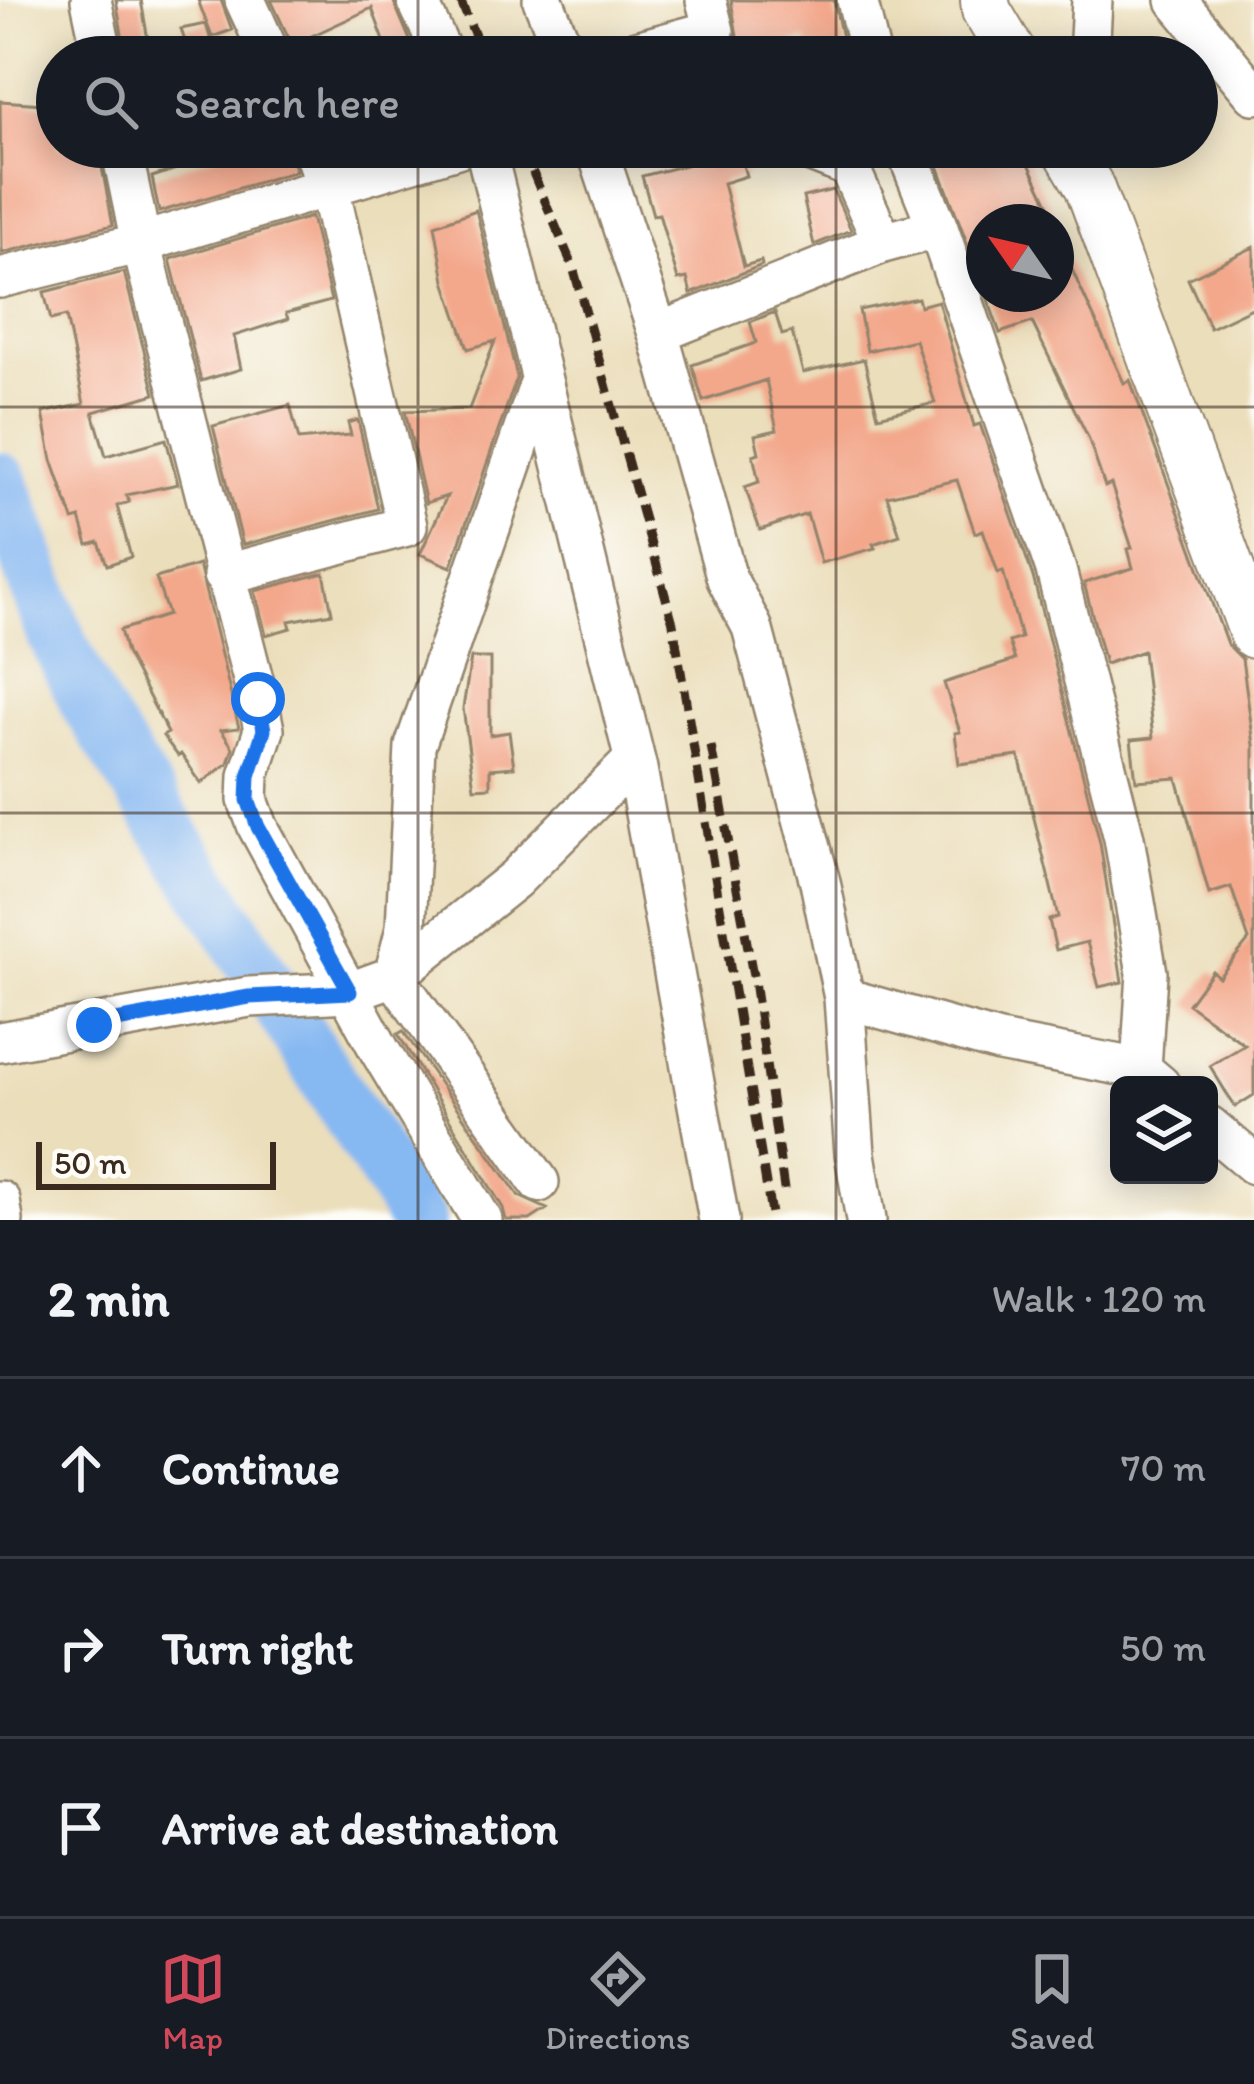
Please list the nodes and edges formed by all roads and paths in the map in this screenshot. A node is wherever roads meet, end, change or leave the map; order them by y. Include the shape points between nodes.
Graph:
1 (91, 0) edge
2 (245, 0) edge
3 (418, 0) edge
4 (543, 0) edge
5 (856, 0) edge
6 (986, 0) edge
7 (1092, 0) edge
8 (1176, 0) edge
9 (99, 36) edge
10 (261, 36) edge
11 (434, 36) edge
12 (558, 36) edge
13 (865, 36) edge
14 (1001, 36) edge
15 (1090, 36) edge
16 (1206, 36) edge
17 (1218, 51) edge
18 (1254, 94) edge
19 (125, 168) edge
20 (320, 168) edge
21 (393, 168) edge
22 (490, 168) edge
23 (603, 168) edge
24 (849, 168) edge
25 (913, 168) edge
26 (1078, 168) edge
27 (329, 188) junction
28 (938, 228) junction
29 (141, 243) junction
30 (883, 243) junction
31 (0, 278) edge
32 (658, 333) junction
33 (541, 379) junction
34 (224, 575) junction
35 (1254, 634) edge
36 (634, 760) junction
37 (394, 976) junction
38 (341, 992) junction
39 (844, 998) junction
40 (0, 1042) edge
41 (1146, 1076) edge
42 (1150, 1076) edge
43 (1218, 1134) edge
44 (1254, 1164) edge
45 (539, 1182) dead end
46 (0, 1202) edge
47 (3, 1220) edge
48 (482, 1220) edge
49 (719, 1220) edge
50 (866, 1220) edge

1 - 9 street
2 - 10 street
3 - 11 street
4 - 12 street
5 - 13 street
6 - 14 main road
7 - 15 street
8 - 16 street
17 - 18 street
19 - 29 street
20 - 27 street
21 - 27 street
22 - 33 street
23 - 32 street
24 - 30 street
25 - 28 street
26 - 35 main road
27 - 29 street
27 - 34 street via 407,526
28 - 30 street
28 - 42 street via 1056,570 1124,838 1147,973
29 - 31 street
29 - 34 street
30 - 32 street
32 - 39 street via 727,579 752,627
33 - 36 street
33 - 37 street via 415,746 406,928
34 - 38 street via 264,730 248,800
36 - 37 street via 514,879
36 - 49 street
37 - 38 street
37 - 45 street
38 - 40 street via 249,997
38 - 48 street
39 - 41 street
39 - 50 street
43 - 44 street
46 - 47 street

